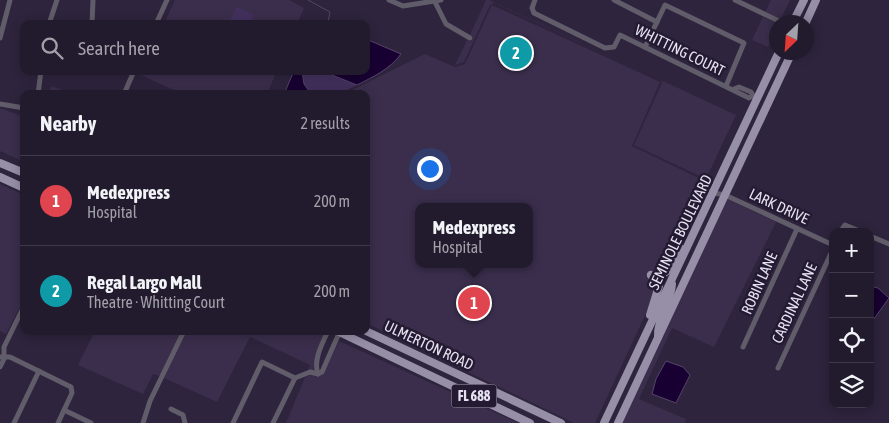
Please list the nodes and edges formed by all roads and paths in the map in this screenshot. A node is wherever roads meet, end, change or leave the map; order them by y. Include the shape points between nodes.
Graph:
1 (10, 0) edge
2 (57, 0) edge
3 (92, 0) edge
4 (166, 0) edge
5 (389, 0) edge
6 (535, 0) edge
7 (614, 0) edge
8 (737, 0) edge
9 (804, 0) edge
10 (816, 0) edge
11 (438, 1) edge
12 (796, 15) edge
13 (809, 15) edge
14 (769, 16) edge
15 (50, 20) edge
16 (92, 20) edge
17 (158, 20) edge
18 (657, 22) junction
19 (0, 38) edge
20 (470, 38) dead end
21 (645, 47) junction
22 (775, 60) edge
23 (788, 60) edge
24 (40, 75) edge
25 (132, 75) edge
26 (726, 86) junction
27 (39, 90) edge
28 (126, 90) edge
29 (755, 97) junction
30 (0, 104) edge
31 (20, 107) edge
32 (0, 163) edge
33 (20, 172) edge
34 (0, 177) edge
35 (20, 186) edge
36 (714, 193) junction
37 (725, 195) junction
38 (700, 220) junction
39 (797, 229) junction
40 (874, 238) edge
41 (829, 243) edge
42 (889, 244) edge
43 (829, 259) edge
44 (672, 279) junction
45 (20, 314) edge
46 (370, 332) edge
47 (182, 335) edge
48 (326, 335) edge
49 (338, 335) edge
50 (345, 335) edge
51 (658, 338) junction
52 (743, 348) dead end
53 (636, 356) junction
54 (2, 358) edge
55 (0, 367) edge
56 (778, 368) dead end
57 (39, 371) junction
58 (318, 374) junction
59 (295, 378) junction
60 (171, 409) dead end
61 (64, 410) junction
62 (14, 423) edge
63 (58, 423) edge
64 (91, 423) edge
65 (143, 423) edge
66 (185, 423) edge
67 (233, 423) edge
68 (273, 423) edge
69 (530, 423) edge
70 (561, 423) edge
71 (604, 423) edge
72 (618, 423) edge

1 - 19 street
2 - 15 street
3 - 16 street
4 - 17 street
5 - 11 street via 402,6
6 - 21 street, WHITTING COURT via 534,13 605,48 614,47 620,35
7 - 18 street, WHITTING COURT
8 - 14 street
9 - 12 main road
10 - 13 main road
11 - 20 street via 446,24
18 - 21 street
18 - 26 street, WHITTING COURT via 665,5 744,43
21 - 26 street, WHITTING COURT
22 - 29 main road, SEMINOLE BOULEVARD
23 - 37 main road, SEMINOLE BOULEVARD
24 - 27 street
25 - 28 street
26 - 29 street, WHITTING COURT via 751,92
29 - 36 main road, SEMINOLE BOULEVARD
30 - 31 street
32 - 33 main road
34 - 35 main road
36 - 37 street, LARK DRIVE
36 - 38 main road, SEMINOLE BOULEVARD
37 - 39 street, LARK DRIVE
37 - 51 main road, SEMINOLE BOULEVARD
38 - 44 main road, SEMINOLE BOULEVARD
38 - 53 main road via 667,273 651,275 659,282 659,290
39 - 41 street, LARK DRIVE
39 - 52 street, ROBIN LANE
40 - 42 street
43 - 56 street, CARDINAL LANE
44 - 51 main road via 671,295 658,326
44 - 53 main road, SEMINOLE BOULEVARD
45 - 54 street
46 - 70 main road, ULMERTON ROAD / FL 688
47 - 65 street
48 - 58 street via 319,353
49 - 58 street via 322,372
50 - 69 main road, ULMERTON ROAD / FL 688
51 - 72 main road, SEMINOLE BOULEVARD
53 - 71 main road, SEMINOLE BOULEVARD
54 - 55 street
54 - 57 street via 10,357
57 - 61 street via 72,389
57 - 62 street
58 - 59 street via 310,372
59 - 67 street via 262,362
59 - 68 street
60 - 66 street via 183,415
61 - 63 street
61 - 64 street

